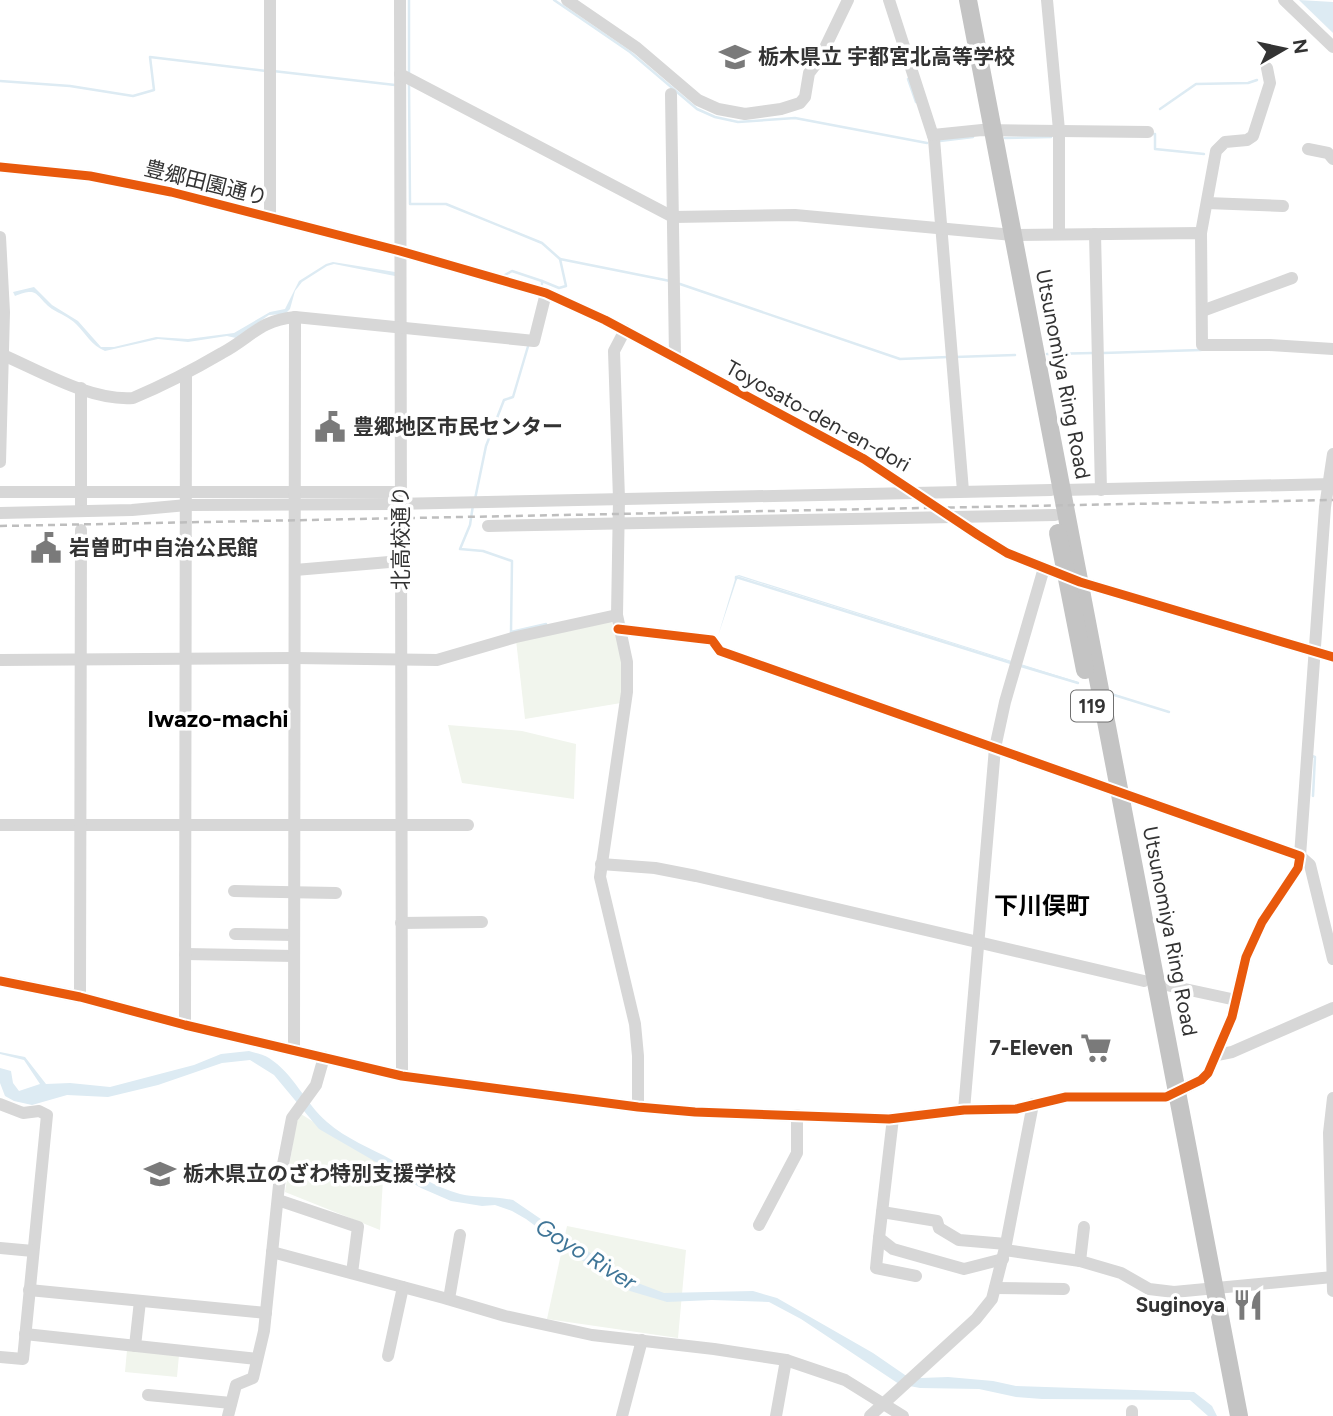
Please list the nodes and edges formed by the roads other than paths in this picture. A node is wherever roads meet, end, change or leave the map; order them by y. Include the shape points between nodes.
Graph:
1 (270, 0) edge
2 (400, 0) edge
3 (567, 0) edge
4 (848, 0) edge
5 (889, 0) edge
6 (957, 0) edge
7 (968, 0) edge
8 (1047, 0) edge
9 (1284, 0) edge
10 (1333, 47) edge
11 (1266, 68) dead end
12 (400, 74) junction
13 (671, 94) dead end
14 (988, 130) junction
15 (1059, 130) junction
16 (1147, 132) dead end
17 (933, 135) junction
18 (1308, 149) dead end
19 (1333, 159) edge
20 (0, 167) edge
21 (1207, 204) junction
22 (1283, 206) dead end
23 (673, 216) junction
24 (270, 217) junction
25 (942, 229) junction
26 (1201, 233) junction
27 (1059, 234) junction
28 (1096, 234) junction
29 (1008, 235) junction
30 (0, 237) edge
31 (400, 251) junction
32 (1292, 278) dead end
33 (546, 293) junction
34 (1202, 311) junction
35 (295, 317) junction
36 (401, 328) junction
37 (625, 330) junction
38 (1333, 349) edge
39 (3, 355) junction
40 (676, 357) junction
41 (186, 373) junction
42 (81, 388) junction
43 (1333, 454) edge
44 (0, 459) edge
45 (1330, 484) edge
46 (1057, 490) junction
47 (1101, 490) junction
48 (187, 491) junction
49 (963, 491) junction
50 (0, 492) edge
51 (80, 492) junction
52 (916, 492) junction
53 (295, 498) junction
54 (401, 498) junction
55 (619, 499) junction
56 (187, 505) junction
57 (1329, 507) edge
58 (81, 511) junction
59 (0, 513) edge
60 (1055, 515) junction
61 (951, 516) junction
62 (618, 524) junction
63 (488, 526) dead end
64 (81, 530) dead end
65 (401, 561) junction
66 (1044, 568) junction
67 (295, 570) junction
68 (1073, 579) junction
69 (617, 622) junction
70 (1314, 651) junction
71 (1333, 657) edge
72 (295, 658) junction
73 (80, 659) junction
74 (187, 659) junction
75 (401, 659) junction
76 (0, 660) edge
77 (995, 748) junction
78 (1114, 791) junction
79 (0, 825) edge
80 (80, 825) junction
81 (187, 825) junction
82 (294, 825) junction
83 (400, 825) junction
84 (468, 825) dead end
85 (1300, 856) junction
86 (601, 864) junction
87 (234, 891) dead end
88 (294, 893) junction
89 (336, 893) dead end
90 (482, 922) dead end
91 (401, 923) junction
92 (1329, 927) edge
93 (235, 934) dead end
94 (294, 935) junction
95 (980, 943) junction
96 (186, 954) junction
97 (294, 956) junction
98 (1333, 959) edge
99 (0, 981) edge
100 (1151, 982) junction
101 (80, 997) junction
102 (1236, 1000) junction
103 (1333, 1008) edge
104 (185, 1025) junction
105 (294, 1050) junction
106 (1217, 1055) junction
107 (324, 1058) junction
108 (402, 1076) junction
109 (1172, 1094) junction
110 (1333, 1098) edge
111 (0, 1104) edge
112 (1032, 1104) junction
113 (638, 1107) junction
114 (964, 1110) junction
115 (797, 1115) junction
116 (893, 1118) junction
117 (278, 1200) junction
118 (882, 1212) junction
119 (759, 1225) dead end
120 (1084, 1227) dead end
121 (460, 1235) dead end
122 (879, 1238) junction
123 (0, 1248) edge
124 (33, 1251) junction
125 (1005, 1251) junction
126 (272, 1252) junction
127 (1080, 1261) junction
128 (352, 1273) junction
129 (916, 1276) dead end
130 (1332, 1282) edge
131 (403, 1287) junction
132 (995, 1289) junction
133 (1064, 1289) dead end
134 (29, 1290) junction
135 (1209, 1290) junction
136 (449, 1299) junction
137 (140, 1301) junction
138 (266, 1313) junction
139 (25, 1334) junction
140 (642, 1340) junction
141 (135, 1346) junction
142 (388, 1356) dead end
143 (0, 1357) edge
144 (257, 1359) junction
145 (786, 1360) junction
146 (148, 1395) dead end
147 (884, 1402) junction
148 (230, 1410) edge
149 (1233, 1414) edge
150 (622, 1416) edge
151 (776, 1416) edge
152 (870, 1416) edge
153 (903, 1416) edge

1 - 24 street
2 - 12 street, 北高校通り
3 - 4 street via 637,48 698,100 745,114 800,103 808,73
5 - 17 street
6 - 14 highway, Utsunomiya Ring Road / 119
7 - 14 highway, Utsunomiya Ring Road / 119
8 - 15 street
9 - 10 street
11 - 21 street via 1270,83 1253,136 1225,142 1216,151
12 - 23 street
12 - 31 street, 北高校通り
13 - 23 street
14 - 15 street
14 - 17 street
14 - 29 highway, Utsunomiya Ring Road / 119
15 - 16 street
15 - 27 street
17 - 25 street
18 - 19 street via 1328,153
20 - 24 street, 豊郷田園通り via 131,183
21 - 22 street
21 - 26 street
23 - 25 street via 795,215
23 - 40 street
24 - 31 street, 豊郷田園通り
25 - 29 street
25 - 49 street
26 - 28 street
26 - 34 street
27 - 28 street
27 - 29 street
28 - 47 street
29 - 46 highway, Utsunomiya Ring Road / 119
30 - 39 street
31 - 33 street, Toyosato-den-en-dori
31 - 36 street, 北高校通り
32 - 34 street
33 - 36 street via 534,341
33 - 37 street, Toyosato-den-en-dori
34 - 38 street via 1202,345
35 - 36 street
35 - 41 street via 262,325
35 - 53 street
36 - 54 street, 北高校通り
37 - 40 street, Toyosato-den-en-dori
37 - 55 street via 614,351
39 - 42 street
39 - 44 street
40 - 52 street, Toyosato-den-en-dori
41 - 42 street via 133,398 99,396
41 - 48 street
42 - 51 street
43 - 45 street
45 - 47 street
45 - 57 street
46 - 47 street
46 - 49 street
46 - 60 highway, Utsunomiya Ring Road / 119
46 - 68 highway, Utsunomiya Ring Road / 119
48 - 51 street
48 - 53 street
48 - 56 street
49 - 52 street
50 - 51 street
51 - 58 street
52 - 55 street
52 - 61 street, Toyosato-den-en-dori
53 - 54 street
53 - 56 street
53 - 67 street
54 - 55 street
54 - 65 street, 北高校通り
55 - 62 street
56 - 58 street
56 - 74 street
57 - 70 street
58 - 59 street
60 - 61 street
60 - 68 highway, Utsunomiya Ring Road / 119
61 - 62 street
61 - 66 street, Toyosato-den-en-dori via 993,545
62 - 63 street
62 - 69 street
64 - 73 street
65 - 67 street
65 - 75 street, 北高校通り
66 - 68 street, Toyosato-den-en-dori
66 - 77 street
67 - 72 street
68 - 70 street, Toyosato-den-en-dori
68 - 78 highway, Utsunomiya Ring Road / 119
69 - 75 street via 516,637 437,660
69 - 77 street via 712,640 720,651
69 - 86 street via 627,662 627,692
70 - 71 street, Toyosato-den-en-dori
70 - 85 street
72 - 74 street
72 - 75 street
72 - 82 street
73 - 74 street
73 - 76 street
73 - 80 street
74 - 81 street
75 - 83 street, 北高校通り
77 - 78 street
77 - 95 street
78 - 85 street
78 - 100 highway, Utsunomiya Ring Road / 119
79 - 80 street
80 - 81 street
80 - 101 street
81 - 82 street
81 - 96 street
82 - 83 street
82 - 88 street
83 - 84 street
83 - 91 street, 北高校通り
85 - 92 street via 1310,865
85 - 102 street via 1298,868 1262,922 1246,957
86 - 95 street via 654,867
86 - 113 street via 600,877 635,1024
87 - 88 street
88 - 89 street
88 - 94 street
90 - 91 street
91 - 108 street, 北高校通り
92 - 98 street
93 - 94 street
94 - 97 street
95 - 100 street
95 - 114 street
96 - 97 street
96 - 104 street
97 - 105 street
99 - 101 street
100 - 102 street
100 - 109 highway, Utsunomiya Ring Road / 119
101 - 104 street
102 - 106 street
103 - 106 street
104 - 105 street
105 - 107 street
106 - 109 street via 1201,1080
107 - 108 street
107 - 117 street via 316,1085 292,1118
108 - 113 street
109 - 112 street via 1066,1097
109 - 135 highway, Utsunomiya Ring Road / 119
110 - 130 street via 1329,1133
111 - 124 street via 23,1113 47,1115
112 - 114 street via 1016,1109
112 - 125 street
113 - 115 street
114 - 116 street
115 - 116 street
115 - 119 street via 797,1153
116 - 118 street
117 - 126 street
117 - 128 street via 358,1227
118 - 122 street
118 - 125 street via 937,1221 939,1228 959,1240
120 - 127 street
121 - 136 street
122 - 125 street via 893,1249 964,1269
122 - 129 street via 876,1268
123 - 124 street
124 - 134 street
125 - 127 street
125 - 132 street
126 - 128 street
126 - 138 street
127 - 135 street via 1121,1273 1149,1289
128 - 131 street
130 - 135 street
131 - 136 street
131 - 142 street
132 - 133 street
132 - 147 street via 976,1319
134 - 137 street
134 - 139 street
135 - 149 highway, Utsunomiya Ring Road / 119
136 - 140 street via 592,1335
137 - 138 street
137 - 141 street
138 - 144 street
139 - 141 street
139 - 143 street via 23,1359
140 - 145 street
140 - 150 street
141 - 144 street
144 - 148 street via 253,1378 236,1385
145 - 147 street via 845,1380
145 - 151 street
146 - 148 street
147 - 152 street
147 - 153 street

